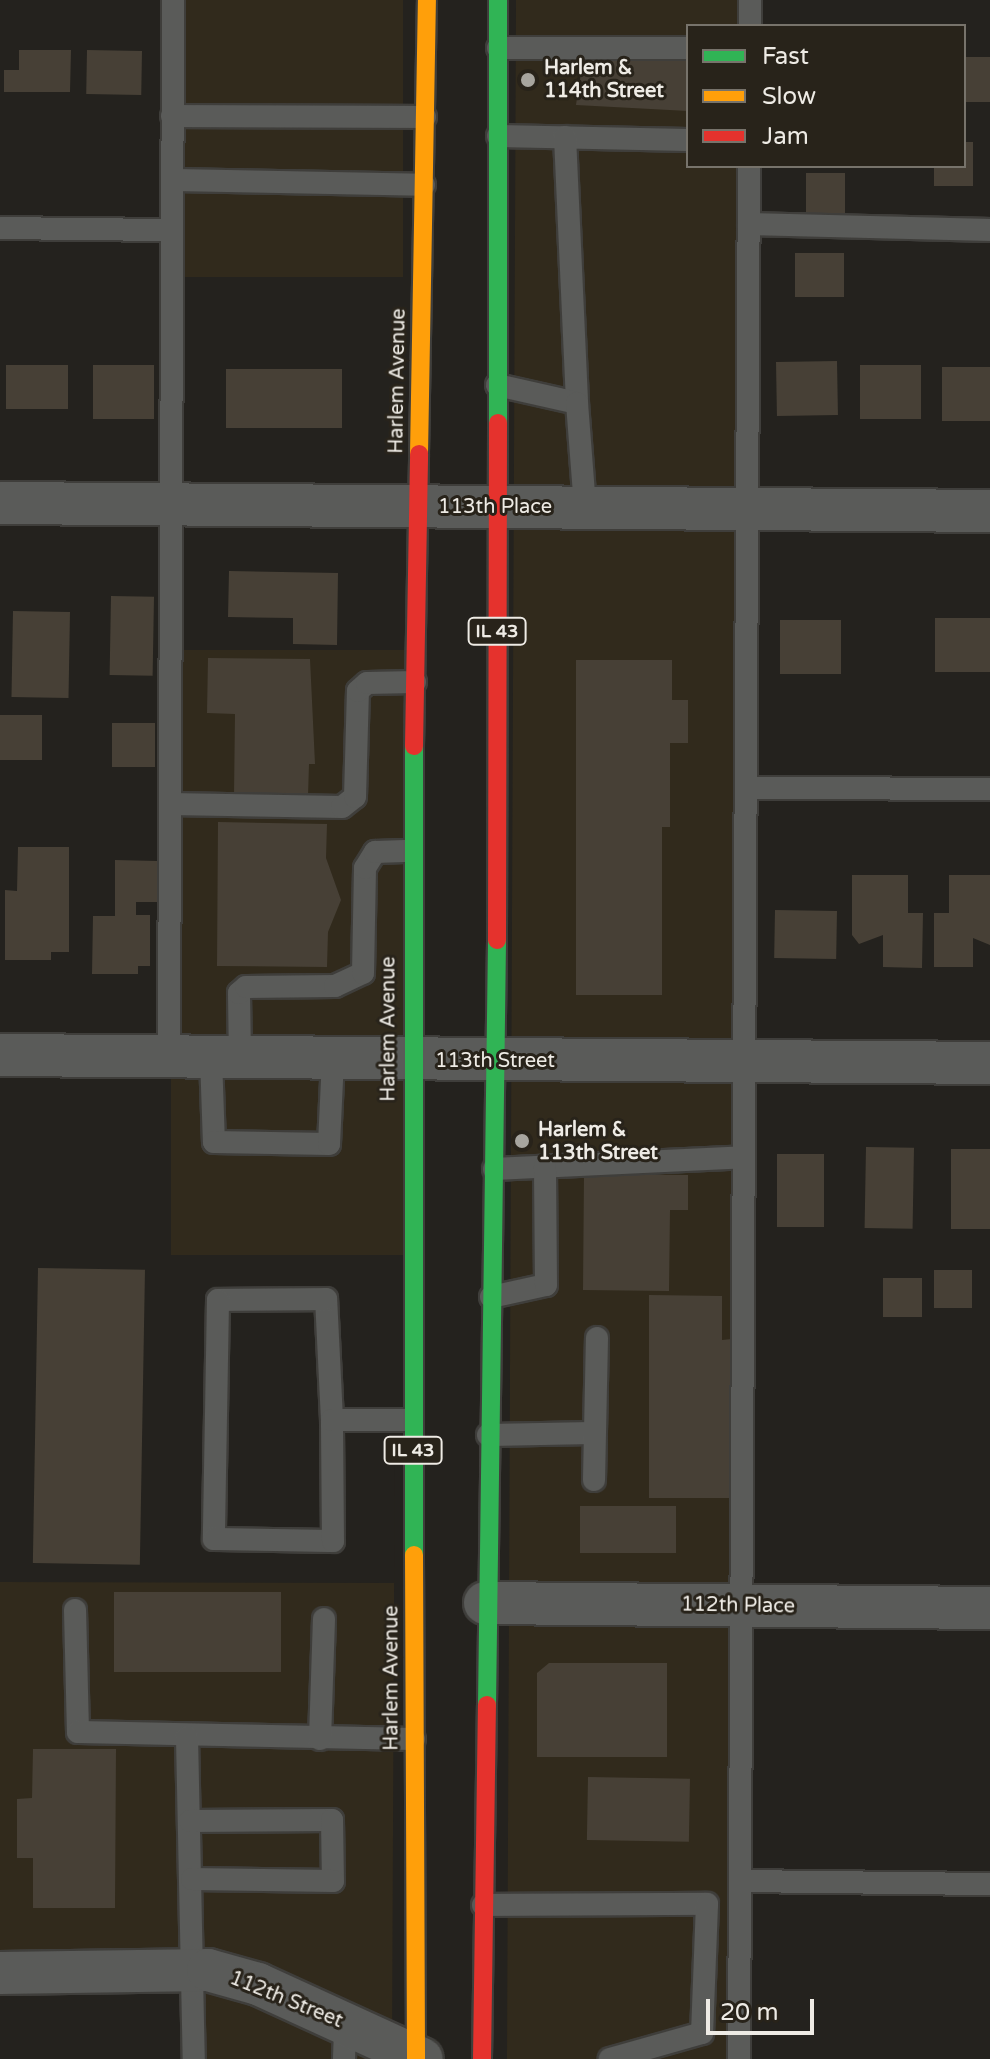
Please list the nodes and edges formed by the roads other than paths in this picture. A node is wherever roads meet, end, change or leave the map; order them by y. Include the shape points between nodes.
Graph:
1 (173, 0) edge
2 (427, 0) edge
3 (498, 0) edge
4 (750, 0) edge
5 (750, 24) edge
6 (498, 48) junction
7 (686, 48) edge
8 (172, 116) junction
9 (425, 117) junction
10 (498, 136) junction
11 (565, 137) junction
12 (686, 140) edge
13 (749, 168) edge
14 (173, 180) junction
15 (424, 185) junction
16 (749, 224) junction
17 (0, 228) edge
18 (172, 230) junction
19 (990, 230) edge
20 (497, 385) junction
21 (577, 403) junction
22 (0, 503) edge
23 (171, 504) junction
24 (418, 507) junction
25 (497, 507) junction
26 (585, 507) junction
27 (747, 509) junction
28 (990, 511) edge
29 (415, 682) junction
30 (746, 788) junction
31 (990, 789) edge
32 (170, 804) junction
33 (412, 851) junction
34 (0, 1055) edge
35 (169, 1057) junction
36 (226, 1058) junction
37 (333, 1059) junction
38 (411, 1061) junction
39 (497, 1061) junction
40 (744, 1062) junction
41 (990, 1063) edge
42 (744, 1157) junction
43 (545, 1167) junction
44 (494, 1169) junction
45 (491, 1297) junction
46 (597, 1338) dead end
47 (332, 1420) junction
48 (412, 1420) junction
49 (594, 1433) junction
50 (488, 1435) junction
51 (594, 1480) dead end
52 (485, 1603) junction
53 (741, 1606) junction
54 (990, 1608) edge
55 (75, 1610) dead end
56 (324, 1619) dead end
57 (187, 1737) junction
58 (320, 1739) junction
59 (414, 1739) junction
60 (190, 1821) junction
61 (192, 1879) junction
62 (740, 1881) junction
63 (990, 1884) edge
64 (483, 1905) junction
65 (195, 1970) junction
66 (0, 1973) edge
67 (344, 2041) edge
68 (418, 2058) edge
69 (194, 2059) edge
70 (482, 2059) edge
71 (610, 2059) edge
72 (739, 2059) edge

1 - 8 lane
2 - 9 main road, Harlem Avenue / IL 43
3 - 6 main road, IL 43
4 - 5 lane
6 - 7 lane
6 - 10 main road, IL 43
8 - 9 lane
8 - 14 lane
9 - 15 main road, Harlem Avenue / IL 43
10 - 11 lane
10 - 20 main road, IL 43
11 - 12 lane
11 - 21 lane
13 - 16 lane
14 - 15 lane
14 - 18 lane
15 - 24 main road, Harlem Avenue / IL 43
16 - 19 lane
16 - 27 lane
17 - 18 lane
18 - 23 lane
20 - 21 lane
20 - 25 main road, IL 43
21 - 26 lane
22 - 23 street, 113th Place
23 - 24 street, 113th Place
23 - 32 lane
24 - 25 street, 113th Place
24 - 29 main road, Harlem Avenue / IL 43
25 - 26 street, 113th Place
25 - 39 main road, IL 43
26 - 27 street, 113th Place
27 - 28 street, 113th Place
27 - 30 lane
29 - 32 lane via 367,683 358,691 355,797 342,807
29 - 33 main road, Harlem Avenue / IL 43
30 - 31 lane
30 - 40 lane
32 - 35 lane
33 - 36 lane via 375,852 365,868 363,973 335,986 246,987 239,993
33 - 38 main road, Harlem Avenue / IL 43
34 - 35 street, 113th Street
35 - 36 street, 113th Street
36 - 37 street, 113th Street
36 - 37 lane via 214,1142 329,1144
37 - 38 street, 113th Street
38 - 39 street, 113th Street
38 - 48 main road, Harlem Avenue / IL 43
39 - 40 street, 113th Street
39 - 44 main road, IL 43
40 - 41 street, 113th Street
40 - 42 lane
42 - 43 lane
42 - 53 lane
43 - 44 lane
43 - 45 lane via 546,1285
44 - 45 main road, IL 43
45 - 50 main road, IL 43
46 - 49 lane
47 - 47 lane via 333,1541 214,1539 218,1300 326,1299
47 - 48 lane
48 - 59 main road, Harlem Avenue / IL 43
49 - 50 lane
49 - 51 lane
50 - 52 main road, IL 43
52 - 53 street, 112th Place
52 - 64 main road, IL 43
53 - 54 street, 112th Place
53 - 62 lane
55 - 57 lane via 78,1732
56 - 58 lane
57 - 58 lane
57 - 60 lane
58 - 59 lane
59 - 68 main road, Harlem Avenue / IL 43
60 - 61 lane
60 - 61 lane via 332,1820 333,1881
61 - 65 lane
62 - 63 lane
62 - 72 lane
64 - 70 main road, IL 43
64 - 71 lane via 707,1904 702,2033
65 - 66 street, 112th Street
65 - 67 street, 112th Street via 258,1984
65 - 69 lane
67 - 68 street, 112th Street

